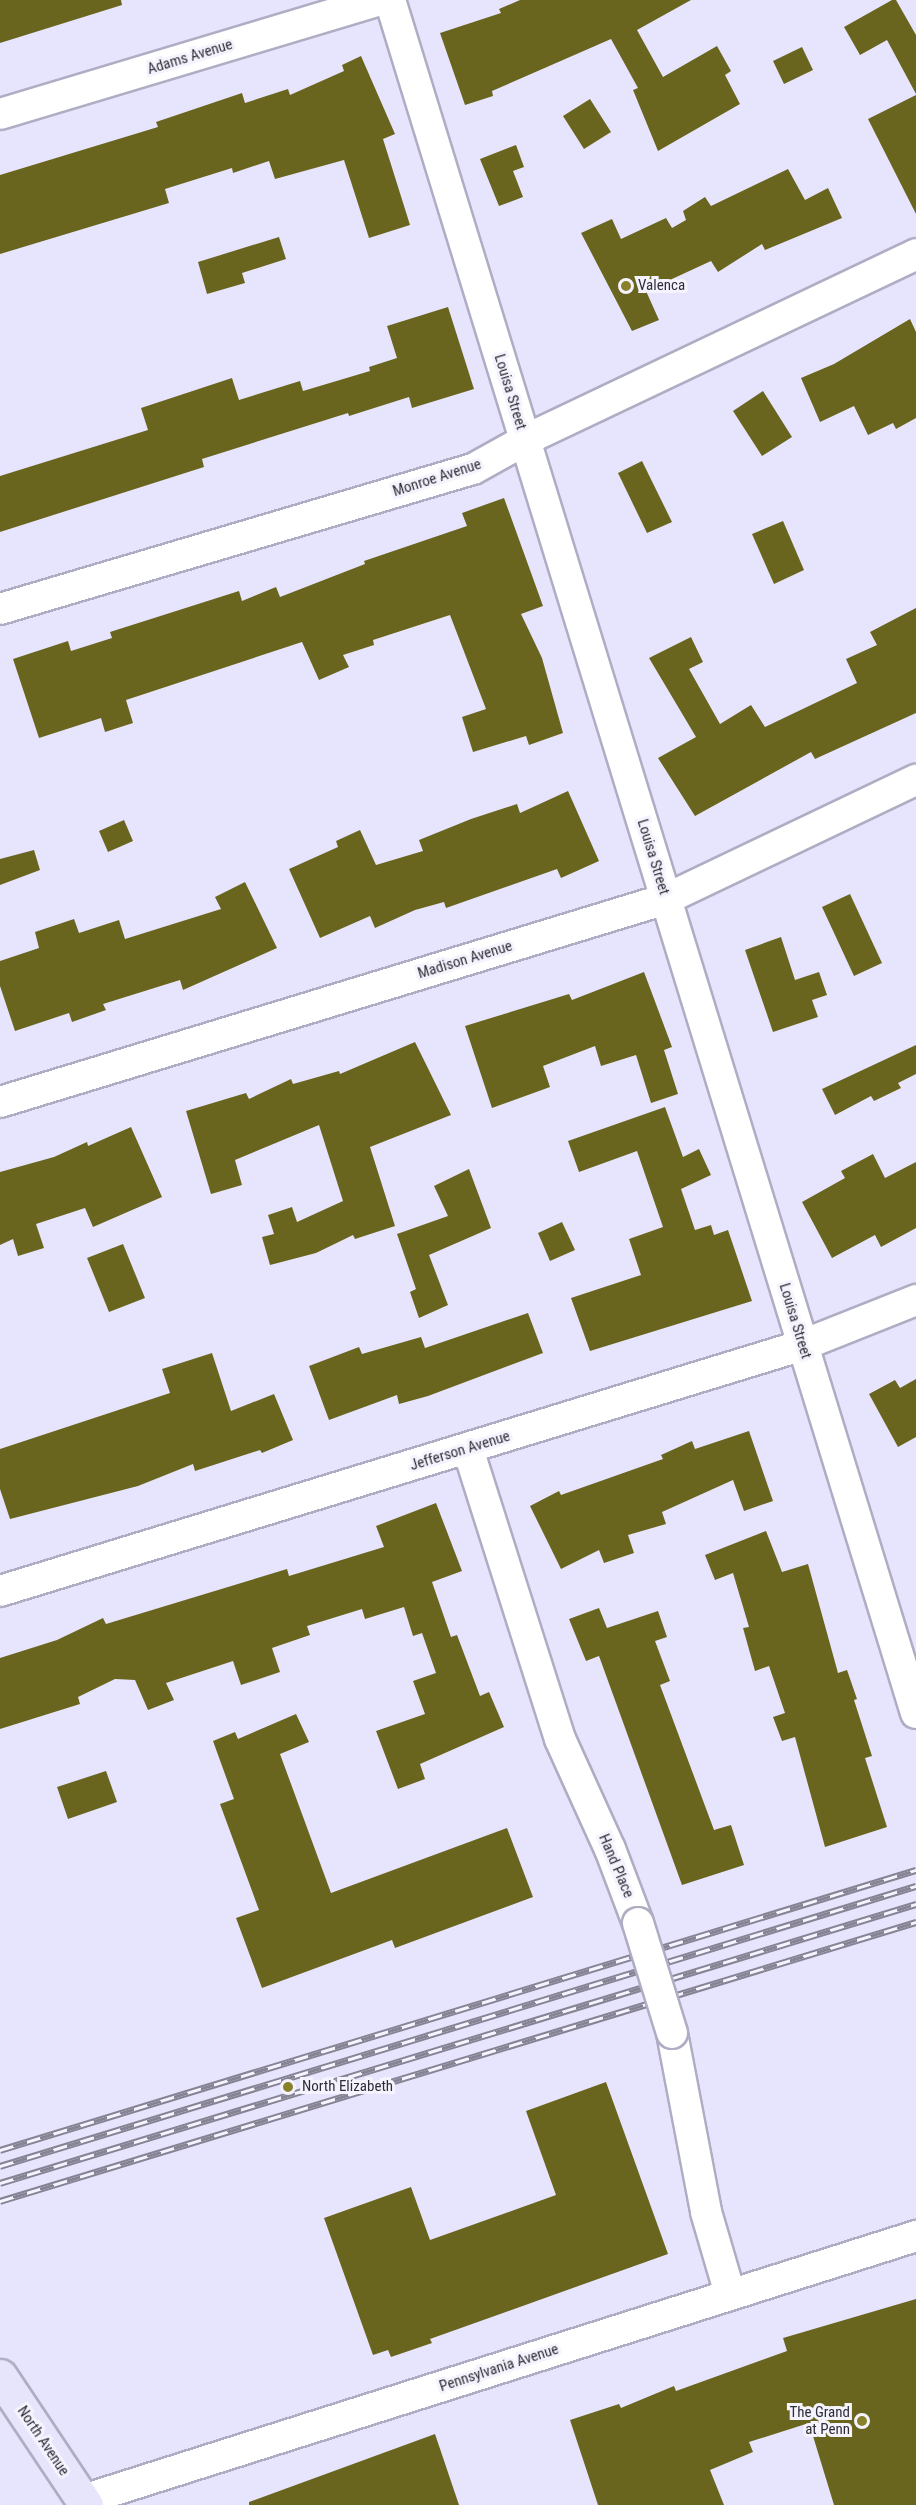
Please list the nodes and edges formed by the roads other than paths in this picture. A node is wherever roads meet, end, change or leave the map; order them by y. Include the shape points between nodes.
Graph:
1 (380, 0) edge
2 (390, 0) edge
3 (0, 114) edge
4 (916, 254) edge
5 (525, 440) junction
6 (0, 609) edge
7 (916, 780) edge
8 (666, 899) junction
9 (0, 1102) edge
10 (916, 1300) edge
11 (802, 1345) junction
12 (468, 1449) junction
13 (0, 1591) edge
14 (916, 1713) edge
15 (916, 2236) edge
16 (730, 2294) junction
17 (0, 2376) edge
18 (85, 2503) edge

1 - 3 street, Adams Avenue
2 - 5 street, Louisa Street
4 - 5 street, Monroe Avenue
5 - 6 street, Monroe Avenue via 473,469
5 - 8 street, Louisa Street
7 - 8 street, Madison Avenue
8 - 9 street, Madison Avenue
8 - 11 street, Louisa Street
10 - 11 street, Jefferson Avenue
11 - 12 street, Jefferson Avenue
11 - 14 street, Louisa Street
12 - 13 street, Jefferson Avenue
12 - 16 street, Hand Place, bridge via 560,1739 610,1849 638,1923 672,2033 706,2212
15 - 16 street, Pennsylvania Avenue
16 - 18 street, Pennsylvania Avenue
17 - 18 main road, North Avenue

